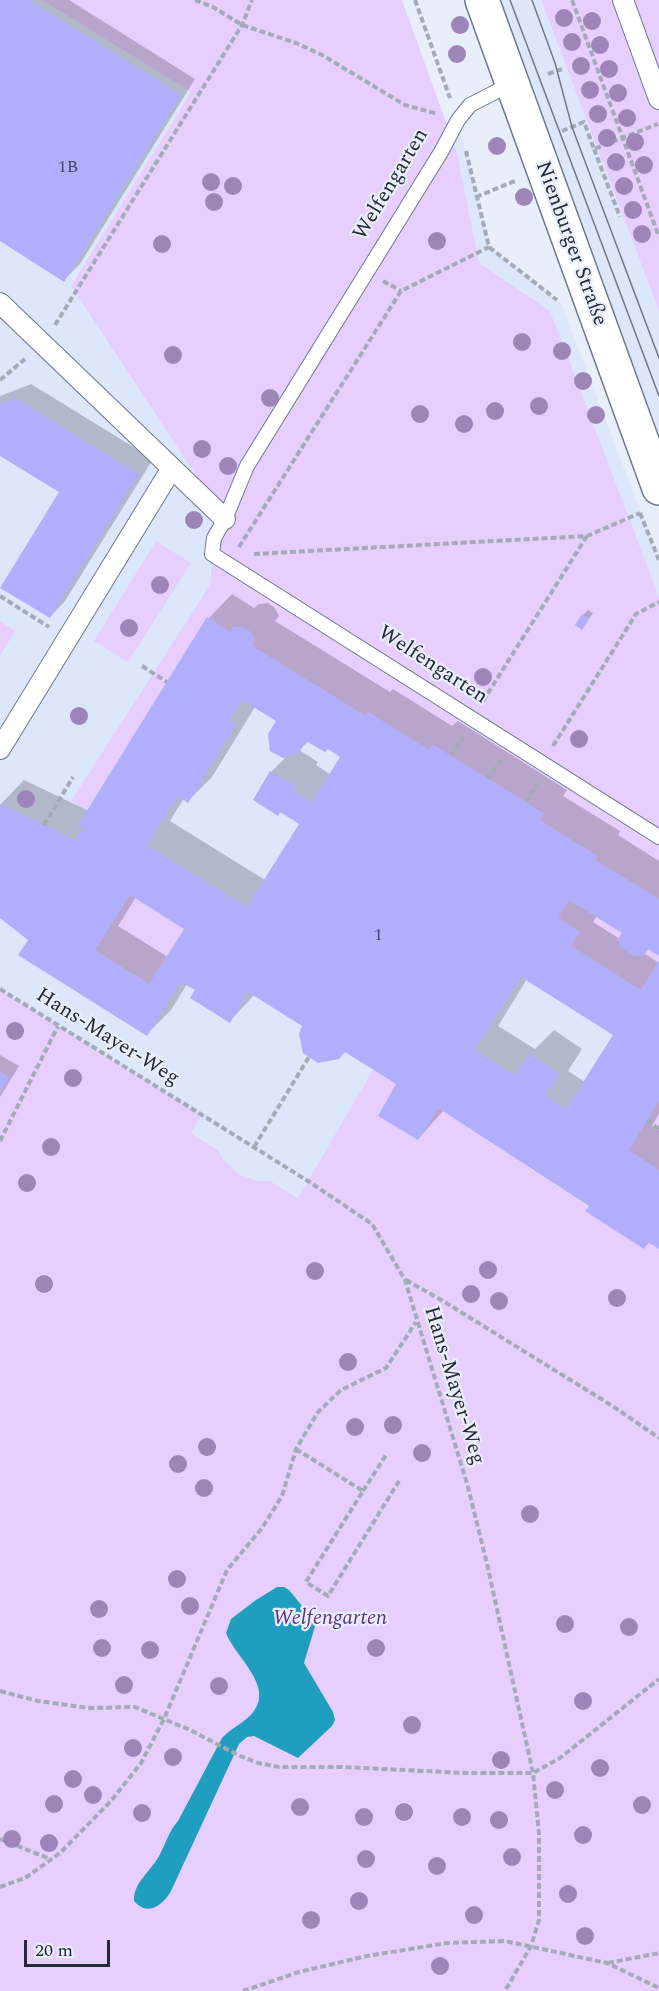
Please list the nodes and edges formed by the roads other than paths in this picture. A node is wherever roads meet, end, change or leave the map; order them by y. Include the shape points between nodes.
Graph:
1 (482, 0) edge
2 (623, 0) edge
3 (513, 83) junction
4 (659, 99) edge
5 (0, 303) edge
6 (172, 468) junction
7 (645, 501) edge
8 (225, 519) junction
9 (0, 749) edge
10 (659, 837) edge

1 - 3 street, Nienburger Straße
2 - 4 street
3 - 7 street, Nienburger Straße
3 - 8 lane, Welfengarten via 470,105 459,120 247,466
5 - 6 street
6 - 8 street
6 - 9 street
8 - 10 lane, Welfengarten via 214,538 212,554 231,560 472,720

